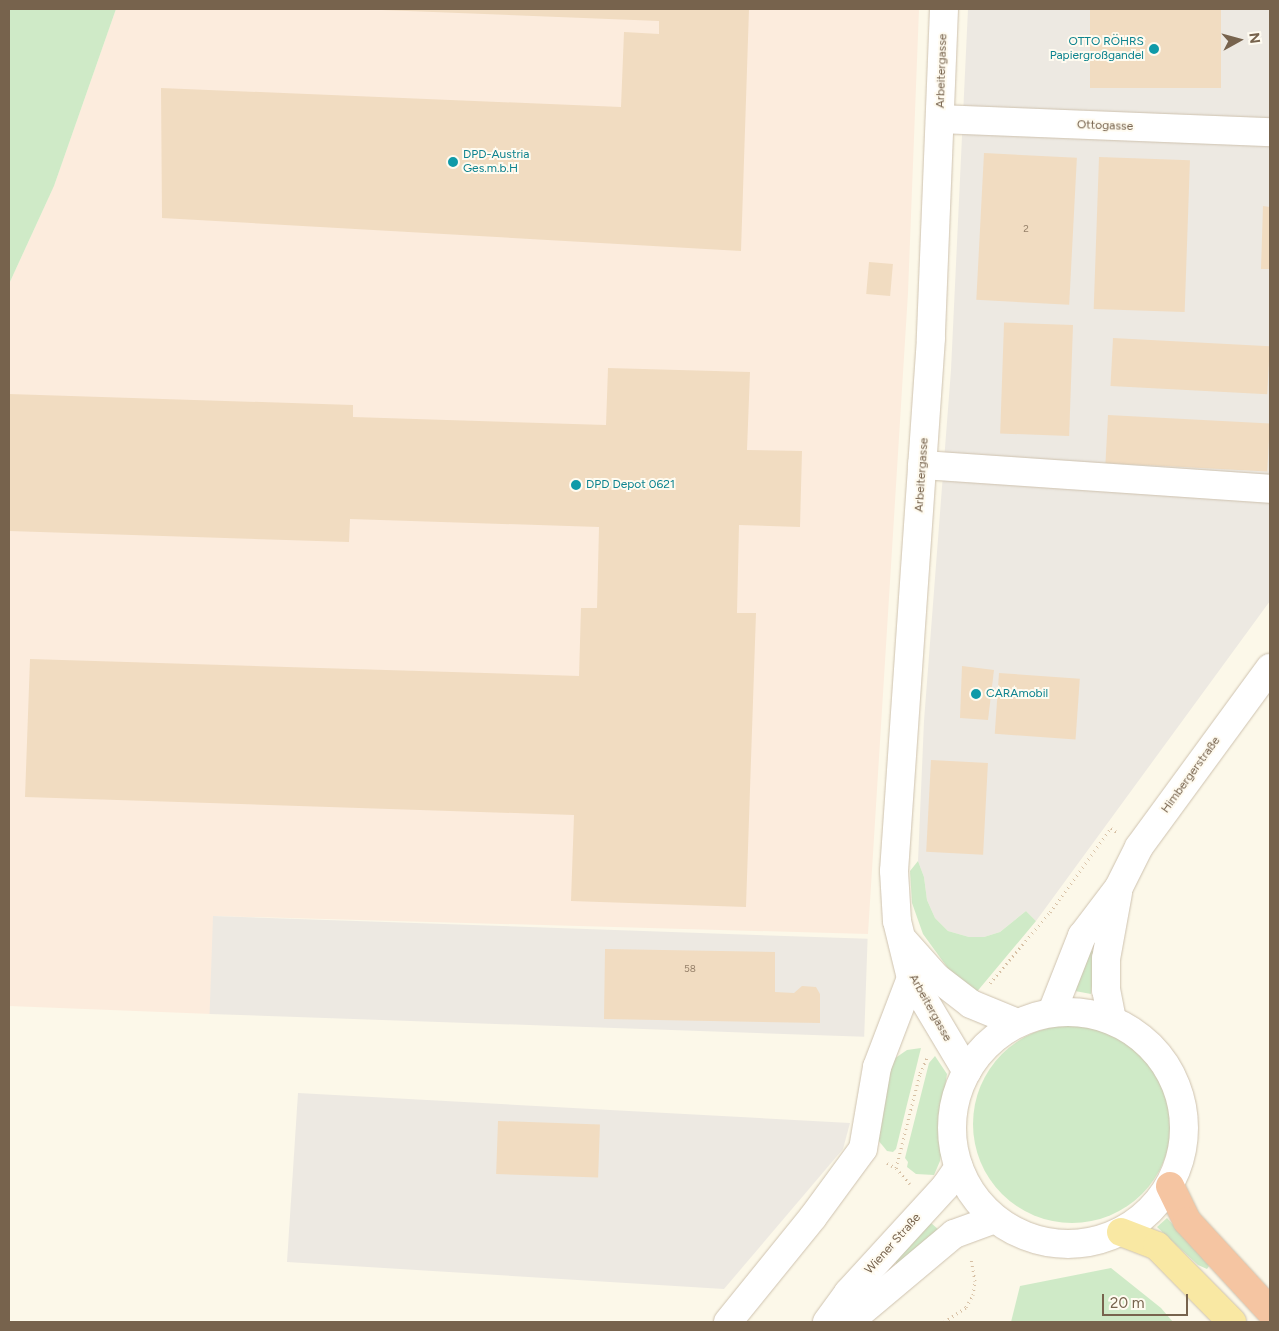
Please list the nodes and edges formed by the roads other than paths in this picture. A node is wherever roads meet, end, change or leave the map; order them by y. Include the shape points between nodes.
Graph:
1 (944, 9) edge
2 (940, 119) junction
3 (1270, 132) edge
4 (922, 465) junction
5 (1270, 490) edge
6 (1270, 668) edge
7 (1119, 887) junction
8 (903, 940) junction
9 (911, 978) junction
10 (1052, 1012) junction
11 (1112, 1020) junction
12 (1017, 1023) junction
13 (967, 1072) junction
14 (959, 1167) junction
15 (1170, 1186) junction
16 (995, 1219) junction
17 (1121, 1232) junction
18 (1270, 1311) edge
19 (728, 1322) edge
20 (827, 1322) edge
21 (849, 1322) edge
22 (1232, 1322) edge

1 - 2 street, Arbeitergasse
2 - 3 street, Ottogasse
2 - 4 street, Arbeitergasse via 932,328
4 - 5 street
4 - 8 street, Arbeitergasse via 894,871 897,921
6 - 7 street, Himbergerstraße via 1139,847
7 - 10 street, Himbergerstraße via 1082,936
7 - 11 street, Himbergerstraße via 1106,959 1106,990
8 - 9 street, Arbeitergasse
8 - 12 street, Arbeitergasse via 936,977 971,1004
9 - 13 street, Arbeitergasse
9 - 19 street via 878,1067 863,1149
10 - 11 street via 1080,1012
10 - 12 street
11 - 15 street via 1141,1036 1163,1060 1179,1090 1185,1122 1182,1155
12 - 13 street via 981,1050
13 - 14 street via 957,1094 952,1118 953,1143
14 - 16 street via 973,1194
14 - 20 street, Wiener Straße via 945,1187 848,1293
15 - 17 street via 1149,1213
15 - 18 highway via 1186,1221
16 - 17 street via 1018,1233 1070,1245 1096,1242
16 - 21 street via 954,1234
17 - 22 main road via 1157,1246

